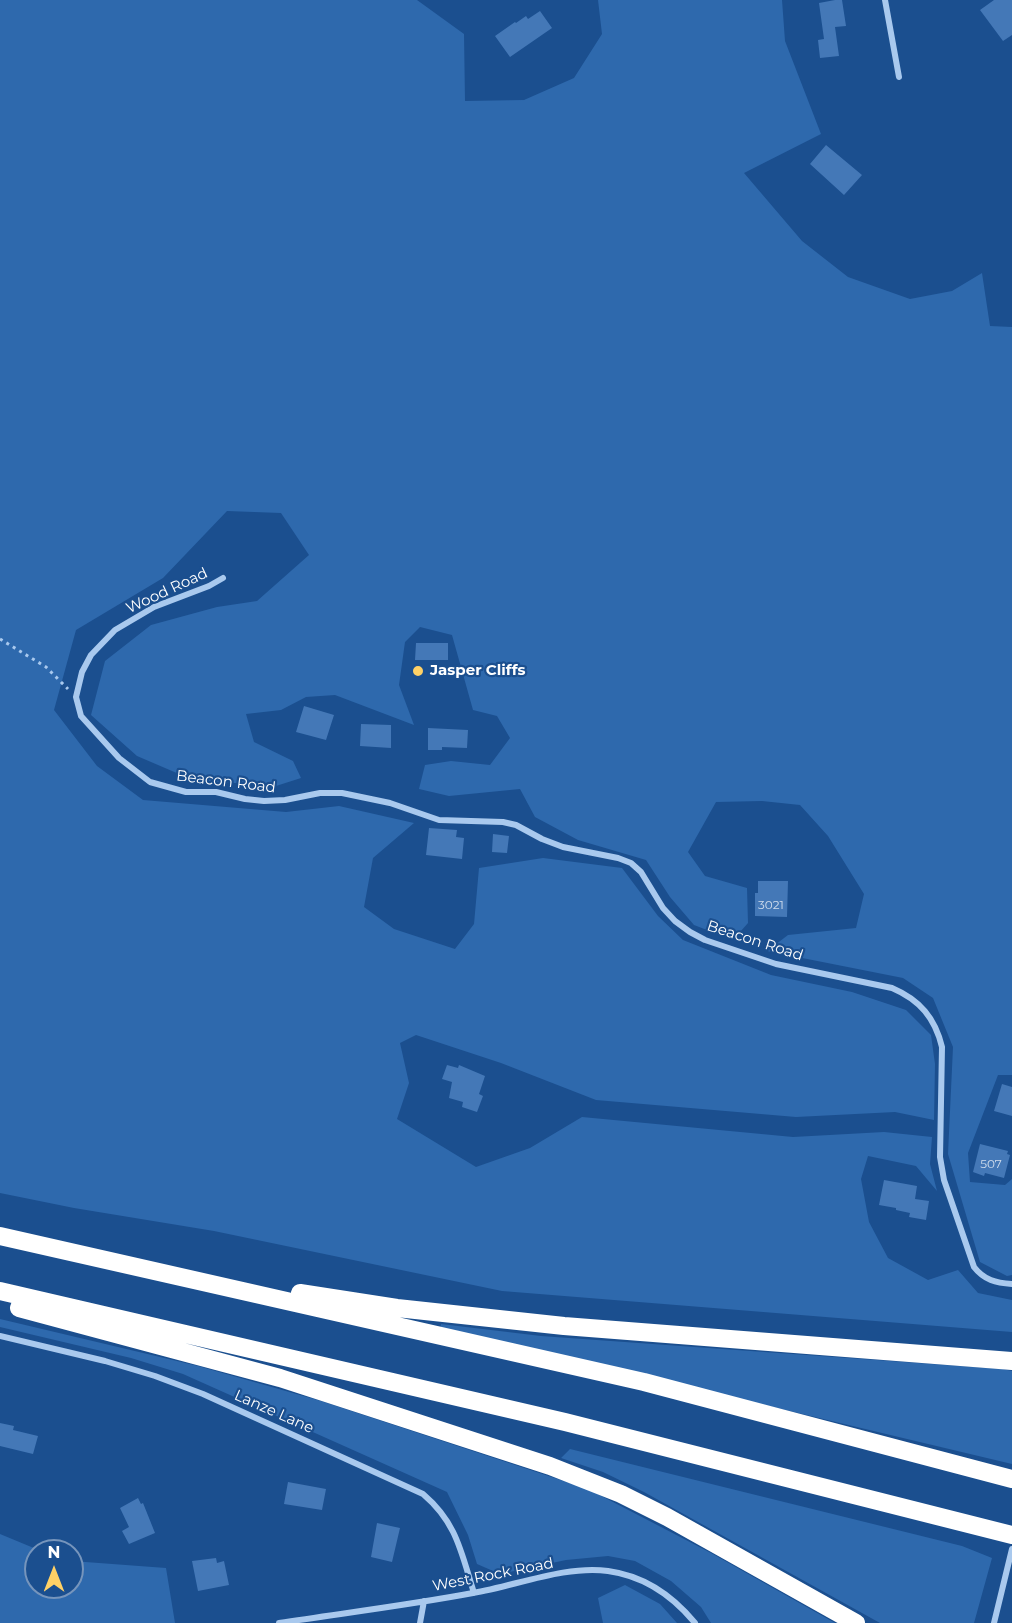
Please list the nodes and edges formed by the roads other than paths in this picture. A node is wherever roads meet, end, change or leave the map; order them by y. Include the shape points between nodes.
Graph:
1 (885, 0) edge
2 (899, 77) dead end
3 (223, 578) dead end
4 (81, 716) joint
5 (0, 1229) edge
6 (0, 1236) edge
7 (1012, 1284) edge
8 (0, 1291) edge
9 (0, 1303) edge
10 (0, 1336) edge
11 (1012, 1360) edge
12 (1012, 1479) edge
13 (1012, 1535) edge
14 (1012, 1549) edge
15 (474, 1593) junction
16 (424, 1601) junction
17 (279, 1623) edge
18 (420, 1623) edge
19 (695, 1623) edge
20 (856, 1623) edge
21 (994, 1623) edge

1 - 2 street
3 - 4 street, Wood Road via 154,607 115,630 90,655 81,672 76,697
4 - 7 street, Beacon Road via 119,758 150,782 186,792 216,792 264,801 342,793 390,803 439,820 516,825 563,847 631,863 675,921 705,940 776,964 892,988 908,995 926,1011 942,1047 940,1157 974,1267 984,1278
5 - 11 highway via 234,1280 397,1308 564,1326
6 - 12 highway via 644,1382
8 - 13 highway via 566,1422
9 - 20 highway via 280,1378 550,1466 614,1490 667,1517
10 - 15 street, Lanze Lane via 105,1361 174,1383 423,1494 437,1505 455,1533
14 - 21 street
15 - 16 street, West Rock Road
15 - 19 street, West Rock Road via 567,1572 606,1570 647,1582 682,1606
16 - 17 street, West Rock Road
16 - 18 street

